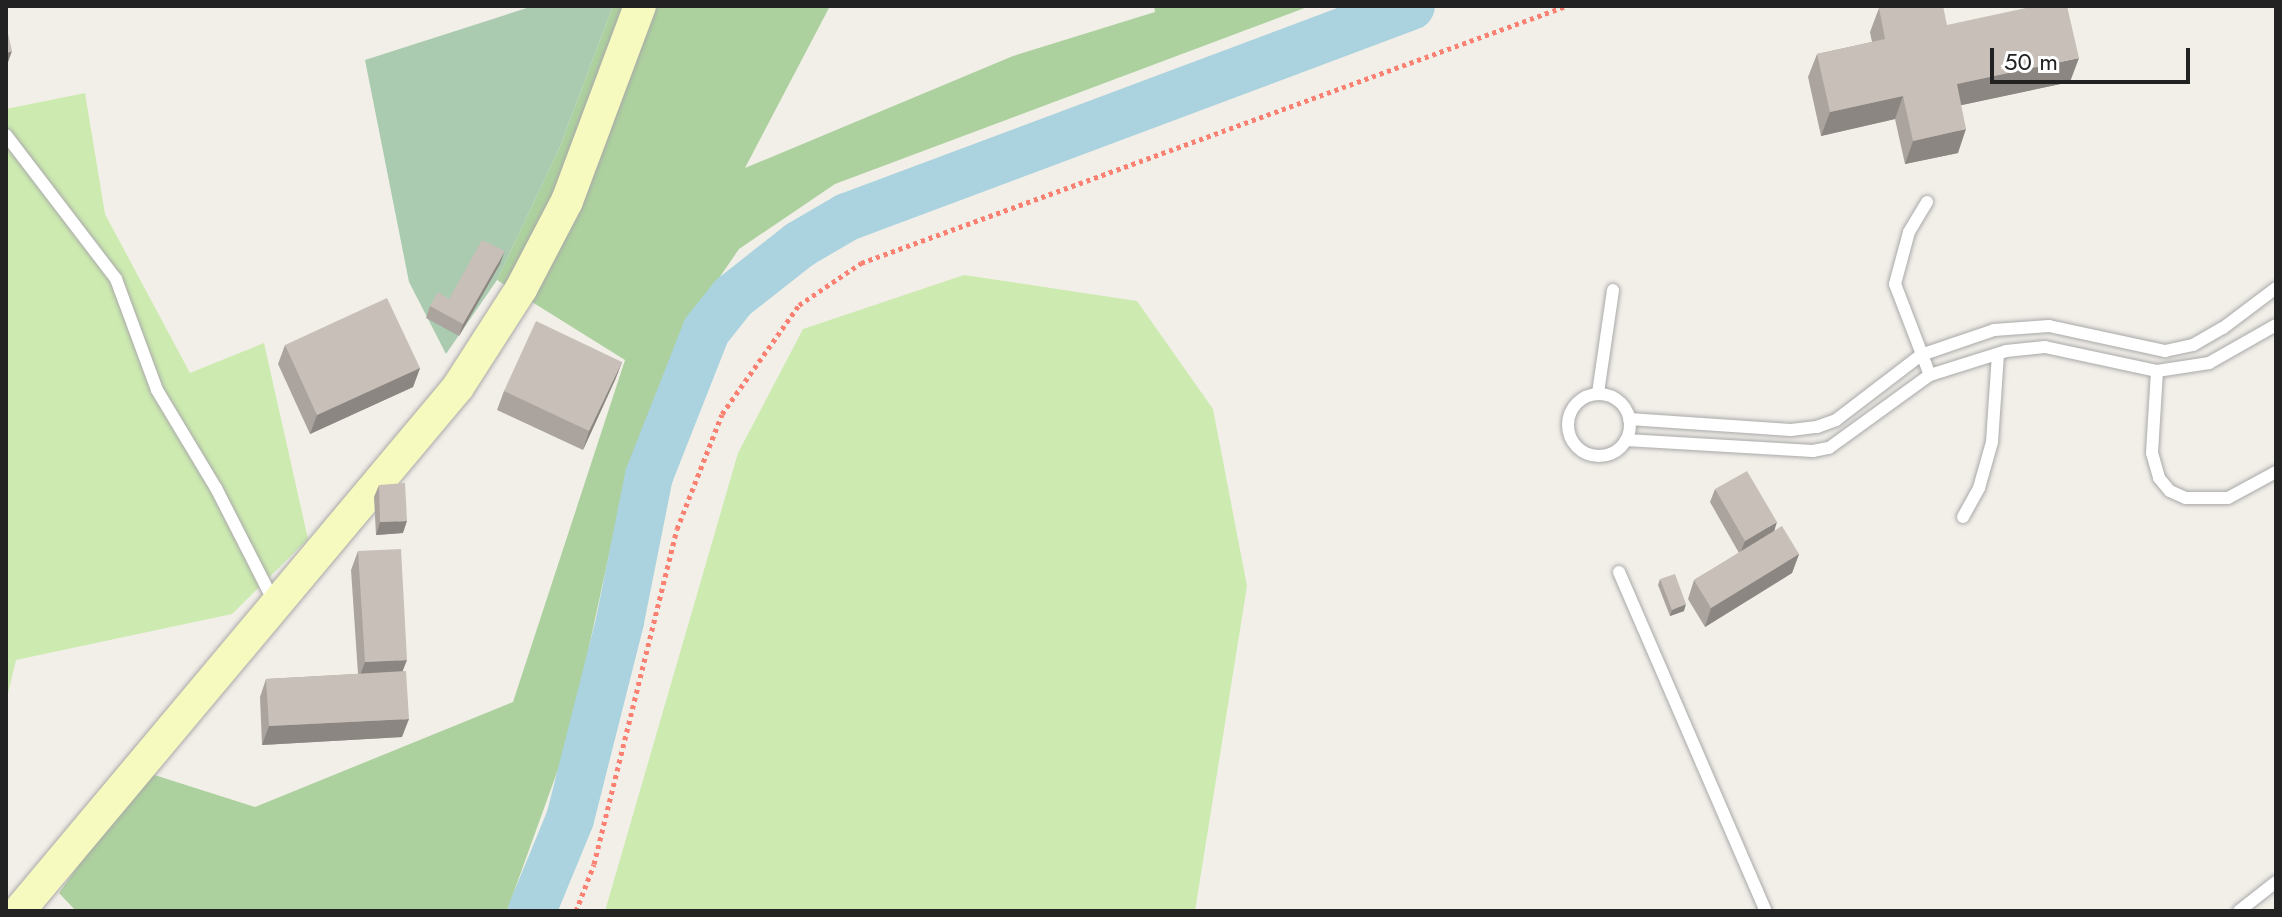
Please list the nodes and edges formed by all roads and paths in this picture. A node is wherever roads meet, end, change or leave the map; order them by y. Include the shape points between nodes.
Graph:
1 (640, 6) edge
2 (1566, 6) edge
3 (6, 135) edge
4 (1927, 202) dead end
5 (2276, 288) edge
6 (1613, 290) dead end
7 (2276, 325) edge
8 (1921, 355) junction
9 (1998, 355) junction
10 (2157, 371) junction
11 (1930, 375) junction
12 (1598, 393) junction
13 (1629, 419) junction
14 (1626, 440) junction
15 (2276, 472) edge
16 (1963, 517) dead end
17 (1619, 572) dead end
18 (276, 607) junction
19 (2276, 882) edge
20 (19, 911) edge
21 (576, 911) edge
22 (1766, 911) edge
23 (2239, 911) edge

1 - 18 street via 567,201 521,289 458,387
2 - 21 path via 861,263 799,305 722,414 677,529 594,864
3 - 18 lane via 116,279 157,390 216,488
4 - 8 lane via 1909,232 1895,284
5 - 8 lane via 2223,328 2193,345 2165,351 2049,326 1994,330
6 - 12 lane
7 - 10 lane via 2209,363
8 - 11 lane
8 - 13 lane via 1836,420 1817,427
9 - 10 lane via 2045,347
9 - 11 lane
9 - 16 lane via 1992,442 1979,488
10 - 15 lane via 2152,453 2159,478 2170,491 2186,498 2228,498
11 - 14 lane via 1829,448 1787,452
12 - 13 lane via 1619,401
12 - 14 lane via 1571,409 1571,441 1599,456
13 - 14 lane
17 - 22 lane
18 - 20 street
19 - 23 lane

